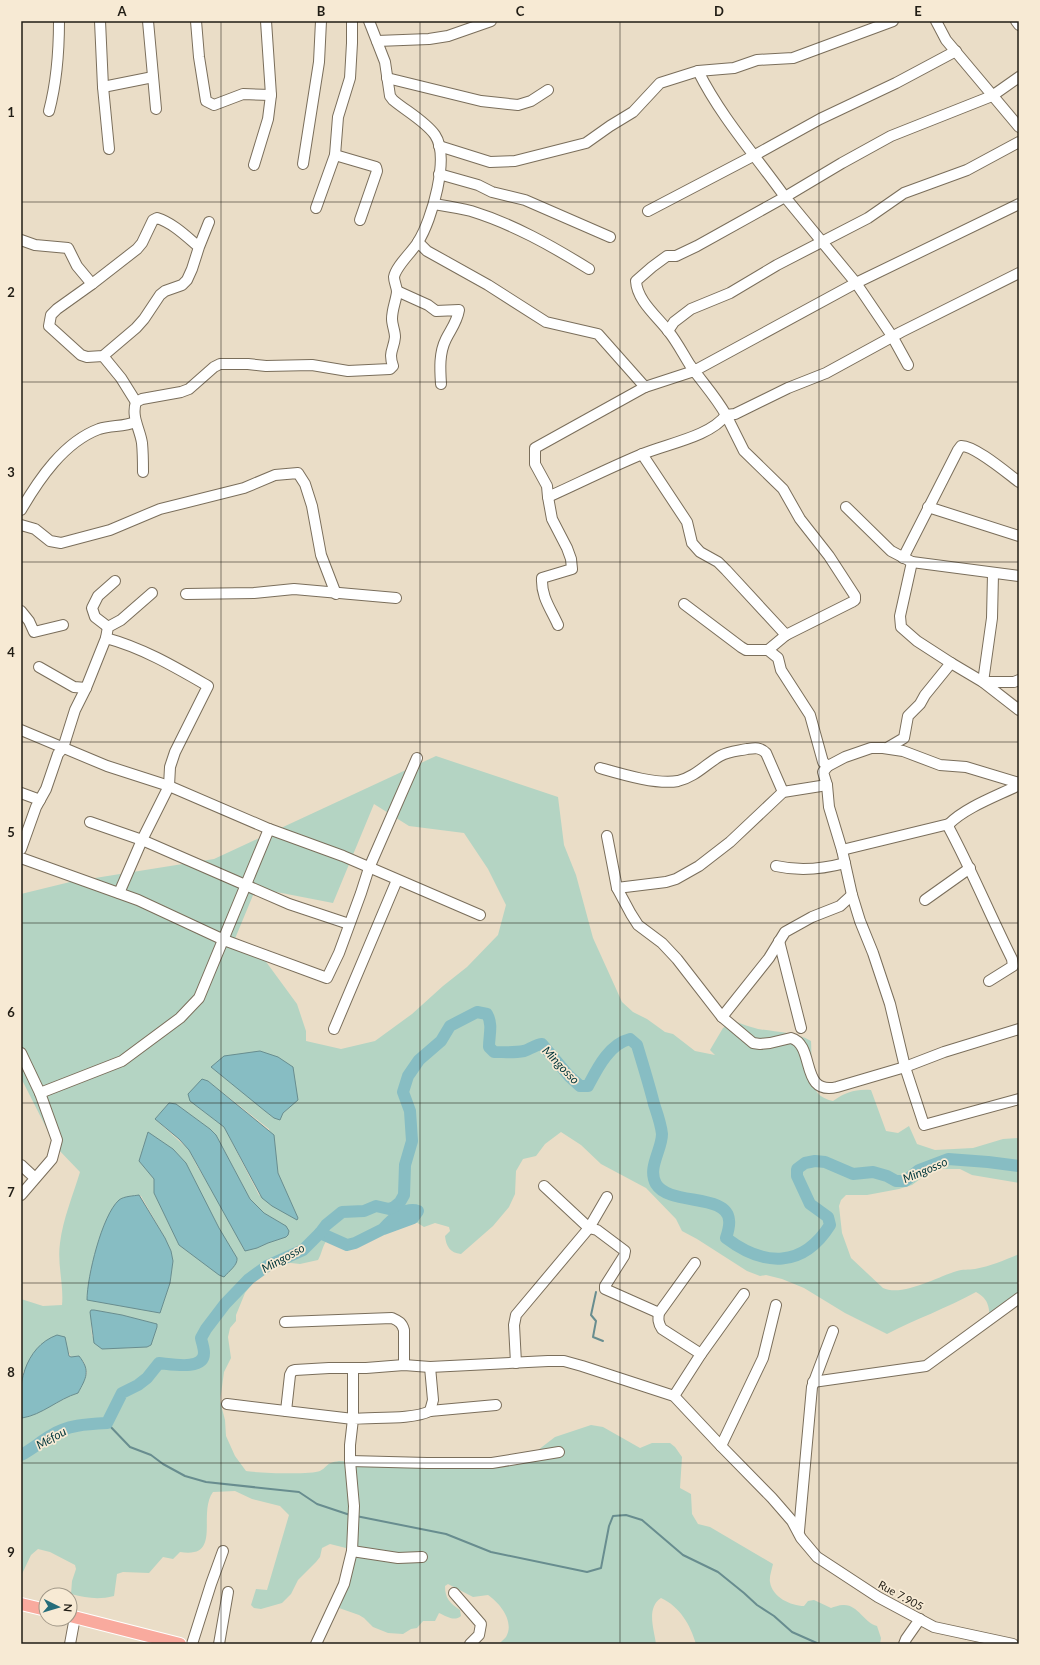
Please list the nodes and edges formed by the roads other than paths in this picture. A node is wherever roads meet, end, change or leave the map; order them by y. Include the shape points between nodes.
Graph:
1 (59, 21) edge
2 (100, 21) edge
3 (148, 21) edge
4 (196, 21) edge
5 (266, 21) edge
6 (321, 21) edge
7 (352, 21) edge
8 (369, 21) edge
9 (490, 21) edge
10 (893, 21) edge
11 (936, 21) edge
12 (1016, 21) edge
13 (1019, 25) edge
14 (377, 41) junction
15 (956, 51) junction
16 (698, 71) junction
17 (1019, 77) edge
18 (153, 78) junction
19 (387, 78) junction
20 (103, 86) junction
21 (548, 90) dead end
22 (271, 95) junction
23 (992, 96) junction
24 (156, 109) dead end
25 (49, 111) dead end
26 (1019, 127) edge
27 (1019, 142) edge
28 (439, 146) junction
29 (109, 149) dead end
30 (335, 155) junction
31 (755, 155) junction
32 (303, 164) dead end
33 (254, 165) dead end
34 (439, 174) junction
35 (785, 197) junction
36 (434, 204) junction
37 (1019, 204) edge
38 (316, 208) dead end
39 (648, 211) dead end
40 (360, 220) dead end
41 (209, 222) dead end
42 (610, 237) dead end
43 (21, 240) edge
44 (822, 241) junction
45 (418, 242) junction
46 (199, 247) junction
47 (589, 269) dead end
48 (1019, 273) edge
49 (856, 283) junction
50 (92, 284) junction
51 (397, 292) junction
52 (668, 331) junction
53 (892, 336) junction
54 (103, 356) junction
55 (908, 365) dead end
56 (694, 371) junction
57 (441, 384) dead end
58 (644, 388) junction
59 (136, 402) junction
60 (726, 415) junction
61 (135, 422) junction
62 (642, 454) junction
63 (143, 472) dead end
64 (1019, 482) edge
65 (548, 497) junction
66 (846, 507) dead end
67 (928, 507) junction
68 (21, 510) edge
69 (21, 525) edge
70 (1019, 536) edge
71 (908, 560) junction
72 (993, 574) junction
73 (1019, 576) edge
74 (115, 581) dead end
75 (152, 593) dead end
76 (186, 594) dead end
77 (336, 594) junction
78 (396, 598) dead end
79 (684, 604) dead end
80 (21, 611) edge
81 (63, 625) dead end
82 (558, 625) dead end
83 (108, 627) junction
84 (786, 634) junction
85 (106, 638) junction
86 (768, 650) junction
87 (951, 663) junction
88 (39, 667) dead end
89 (1019, 680) edge
90 (983, 682) junction
91 (86, 688) junction
92 (1019, 710) edge
93 (21, 730) edge
94 (64, 748) junction
95 (887, 748) junction
96 (417, 758) dead end
97 (828, 766) junction
98 (600, 768) dead end
99 (1019, 784) edge
100 (827, 785) junction
101 (169, 786) junction
102 (783, 792) junction
103 (21, 793) edge
104 (40, 800) junction
105 (90, 822) dead end
106 (949, 824) junction
107 (269, 829) junction
108 (607, 836) dead end
109 (142, 840) junction
110 (21, 849) edge
111 (842, 850) junction
112 (21, 858) edge
113 (845, 863) junction
114 (776, 866) dead end
115 (369, 868) junction
116 (970, 868) junction
117 (397, 880) junction
118 (246, 885) junction
119 (617, 888) junction
120 (119, 893) junction
121 (852, 895) junction
122 (925, 900) dead end
123 (480, 915) dead end
124 (349, 924) junction
125 (224, 940) junction
126 (779, 941) junction
127 (989, 981) dead end
128 (722, 1017) junction
129 (801, 1028) dead end
130 (334, 1029) dead end
131 (1019, 1029) edge
132 (21, 1053) edge
133 (905, 1067) junction
134 (40, 1093) junction
135 (1019, 1099) edge
136 (21, 1165) edge
137 (34, 1178) junction
138 (544, 1186) dead end
139 (21, 1194) edge
140 (607, 1197) dead end
141 (589, 1228) junction
142 (695, 1263) dead end
143 (744, 1294) dead end
144 (1019, 1298) edge
145 (776, 1305) dead end
146 (659, 1313) junction
147 (285, 1322) dead end
148 (833, 1331) dead end
149 (701, 1354) junction
150 (516, 1363) junction
151 (404, 1365) junction
152 (430, 1367) junction
153 (353, 1369) junction
154 (814, 1382) junction
155 (674, 1396) junction
156 (227, 1404) dead end
157 (496, 1405) dead end
158 (286, 1411) junction
159 (430, 1411) junction
160 (353, 1419) junction
161 (721, 1446) junction
162 (559, 1452) dead end
163 (350, 1461) junction
164 (799, 1531) junction
165 (223, 1551) dead end
166 (352, 1551) junction
167 (422, 1557) dead end
168 (228, 1592) dead end
169 (454, 1593) dead end
170 (21, 1604) edge
171 (38, 1608) edge
172 (78, 1618) edge
173 (920, 1619) junction
174 (72, 1627) edge
175 (70, 1644) edge
176 (180, 1644) edge
177 (192, 1644) edge
178 (219, 1644) edge
179 (316, 1644) edge
180 (470, 1644) edge
181 (904, 1644) edge
182 (1013, 1644) edge

1 - 25 street via 58,64
2 - 20 street
3 - 18 street
4 - 22 street via 206,100 214,105 243,94
5 - 22 street
6 - 32 street via 319,56
7 - 30 street via 350,78 338,117
8 - 14 street
9 - 14 street via 448,36
10 - 16 street via 794,58 757,60 734,68
11 - 15 street via 946,40
12 - 13 street
14 - 19 street via 385,62
15 - 23 street
15 - 31 street via 820,119
16 - 28 street via 660,83 633,112 586,144 503,163 490,162
16 - 31 street via 726,119
17 - 23 street
18 - 20 street
18 - 24 street
19 - 21 street via 475,99 518,105 531,101
19 - 28 street via 392,100 429,127 436,136
20 - 29 street
22 - 33 street via 268,119
23 - 26 street
23 - 35 street via 891,136
27 - 44 street via 967,170 904,193 868,218
28 - 34 street
30 - 38 street
30 - 40 street via 376,167 377,171
31 - 35 street
31 - 39 street
34 - 36 street
34 - 42 street via 525,200
35 - 44 street
35 - 52 street via 697,246 676,256 667,256 636,281 636,288 642,298
36 - 45 street
36 - 47 street via 470,211 524,232
37 - 49 street
41 - 46 street
43 - 50 street via 35,245 68,248 77,266
44 - 49 street
44 - 52 street via 730,293 691,309 674,322
45 - 51 street via 394,277
45 - 58 street via 427,251 488,285 546,322 598,334
46 - 50 street via 176,228 157,218 153,220 137,249
46 - 54 street via 187,280 160,295 136,328
48 - 53 street
49 - 53 street
49 - 56 street
50 - 54 street via 57,309 51,315 49,326 81,355
51 - 57 street via 423,302 436,311 459,310 457,321 441,353
51 - 59 street via 392,318 395,336 390,358 393,366 390,369 348,371 312,364 220,364 182,392
52 - 56 street
53 - 55 street
53 - 60 street via 826,373 735,414
54 - 59 street
56 - 58 street
56 - 60 street
58 - 65 street via 535,448 535,464 547,486
59 - 61 street
60 - 62 street via 721,422 702,433
60 - 84 street via 744,451 783,489 800,519 822,546 855,596 852,602
61 - 63 street via 142,442
61 - 68 street via 100,428 70,447 53,464
62 - 65 street
62 - 84 street via 687,522 692,543 700,552 718,562
64 - 67 street via 983,455 966,445 961,446
65 - 82 street via 552,519 572,559 572,569 542,578 544,599
66 - 71 street via 884,544
67 - 70 street
67 - 71 street
69 - 77 street via 35,529 50,541 61,543 110,530 160,509 244,488 275,475 298,473 305,484 312,506 321,555
71 - 72 street
71 - 87 street via 900,616 901,627
72 - 73 street
72 - 90 street via 992,618
74 - 83 street via 98,596 92,608 95,617
75 - 83 street via 121,620
76 - 77 street via 254,593 294,589
77 - 78 street
79 - 86 street via 746,650
80 - 81 street via 34,632
83 - 85 street
84 - 86 street
85 - 91 street
85 - 101 street via 154,655 208,686 175,752 170,767
86 - 97 street via 778,658 781,670 810,716 823,762
87 - 90 street
87 - 95 street via 908,716 904,738
88 - 91 street via 74,687
89 - 90 street
90 - 92 street
91 - 94 street via 75,710
93 - 94 street
94 - 101 street via 107,766
94 - 104 street via 58,754
95 - 97 street via 871,748
95 - 99 street via 903,751 940,765 966,767
96 - 115 street
97 - 100 street via 823,772
98 - 102 street via 637,778 677,781 688,778 729,752 757,748 766,753
99 - 106 street
100 - 102 street
100 - 111 street via 829,807
101 - 107 street
101 - 109 street
102 - 119 street via 730,842 699,866 666,882
103 - 104 street
104 - 110 street
105 - 109 street
106 - 111 street
106 - 116 street
107 - 115 street
107 - 118 street
108 - 119 street
109 - 118 street
109 - 120 street
111 - 113 street
112 - 120 street
113 - 114 street via 830,867 790,870
113 - 121 street
115 - 117 street
115 - 124 street
116 - 122 street
116 - 127 street via 1012,959 1012,966
117 - 123 street
117 - 130 street
118 - 124 street via 289,904
118 - 125 street
119 - 128 street via 638,925 678,959
120 - 125 street
121 - 126 street via 840,906 812,917 785,932
121 - 133 street via 890,1004
124 - 125 street via 327,978
125 - 134 street via 199,998 180,1018 122,1061
126 - 128 street via 769,958
126 - 129 street
128 - 133 street via 753,1043 794,1039 805,1054 813,1081 820,1087 829,1089
131 - 133 street
132 - 134 street
133 - 135 street via 924,1125
134 - 137 street via 57,1140 52,1159
136 - 137 street
137 - 139 street
138 - 141 street
140 - 141 street
141 - 146 street via 597,1230 625,1254 605,1290
141 - 150 street via 516,1315
142 - 146 street
143 - 149 street
144 - 154 street via 926,1366
145 - 161 street via 763,1358
146 - 149 street via 659,1324 662,1328
147 - 151 street via 392,1318 398,1320 404,1330
148 - 154 street
149 - 155 street
150 - 152 street
150 - 155 street via 564,1361
151 - 152 street
151 - 153 street
152 - 159 street via 433,1400
153 - 158 street via 292,1371
153 - 160 street
154 - 164 street
155 - 161 street, Rue 7.905
156 - 158 street
157 - 159 street
158 - 160 street
159 - 160 street via 409,1416
160 - 163 street
161 - 164 street, Rue 7.905 via 772,1498
162 - 163 street via 492,1463
163 - 166 street via 354,1494
164 - 173 street, Rue 7.905 via 801,1538 817,1557 878,1597
165 - 177 street
166 - 167 street via 398,1558
166 - 179 street via 344,1584
168 - 178 street
169 - 180 street via 480,1624 479,1635
170 - 171 main road
172 - 176 main road
173 - 181 street
173 - 182 street, Rue 7.905 via 945,1630
174 - 175 street

